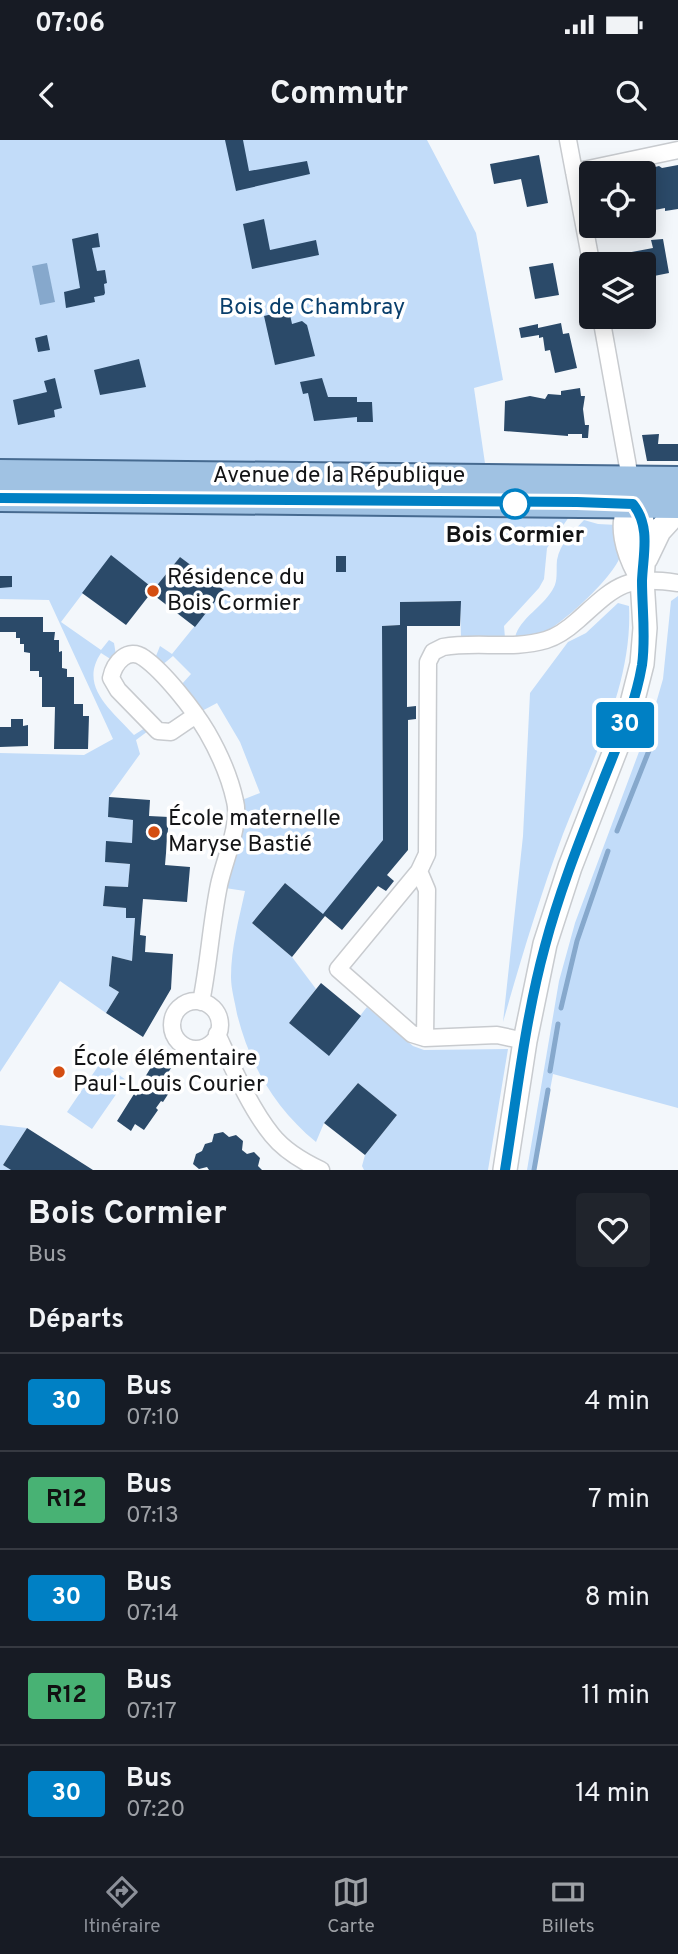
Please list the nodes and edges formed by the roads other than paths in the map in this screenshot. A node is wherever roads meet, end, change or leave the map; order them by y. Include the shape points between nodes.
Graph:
1 (568, 140) edge
2 (678, 150) edge
3 (574, 172) junction
4 (589, 252) edge
5 (603, 329) edge
6 (0, 473) edge
7 (678, 480) edge
8 (631, 491) junction
9 (0, 498) edge
10 (678, 508) edge
11 (643, 573) junction
12 (678, 583) edge
13 (196, 715) junction
14 (419, 871) junction
15 (201, 1002) junction
16 (217, 1034) junction
17 (425, 1038) junction
18 (526, 1041) junction
19 (321, 1170) edge
20 (505, 1170) edge

1 - 3 street
2 - 3 street
3 - 4 street
5 - 8 street
6 - 8 main road, Avenue de la République
7 - 8 main road, Avenue de la République
8 - 9 main road, Avenue de la République
8 - 10 main road, Avenue de la République
8 - 11 main road via 644,529
10 - 11 main road via 652,543
11 - 12 street
11 - 14 street via 618,586 566,631 550,639 448,646 433,652 426,675 427,854
11 - 18 main road via 642,664 629,715 555,911
13 - 13 street via 143,656 121,657 113,667 111,678 118,690 158,731 171,732
13 - 15 street via 236,804
14 - 17 street via 427,890
14 - 17 street via 338,969 412,1034
15 - 16 street via 215,1011
15 - 16 street via 186,1003 175,1013 174,1035 185,1046 200,1048
16 - 19 street via 273,1136
17 - 18 street via 497,1035
18 - 20 main road

